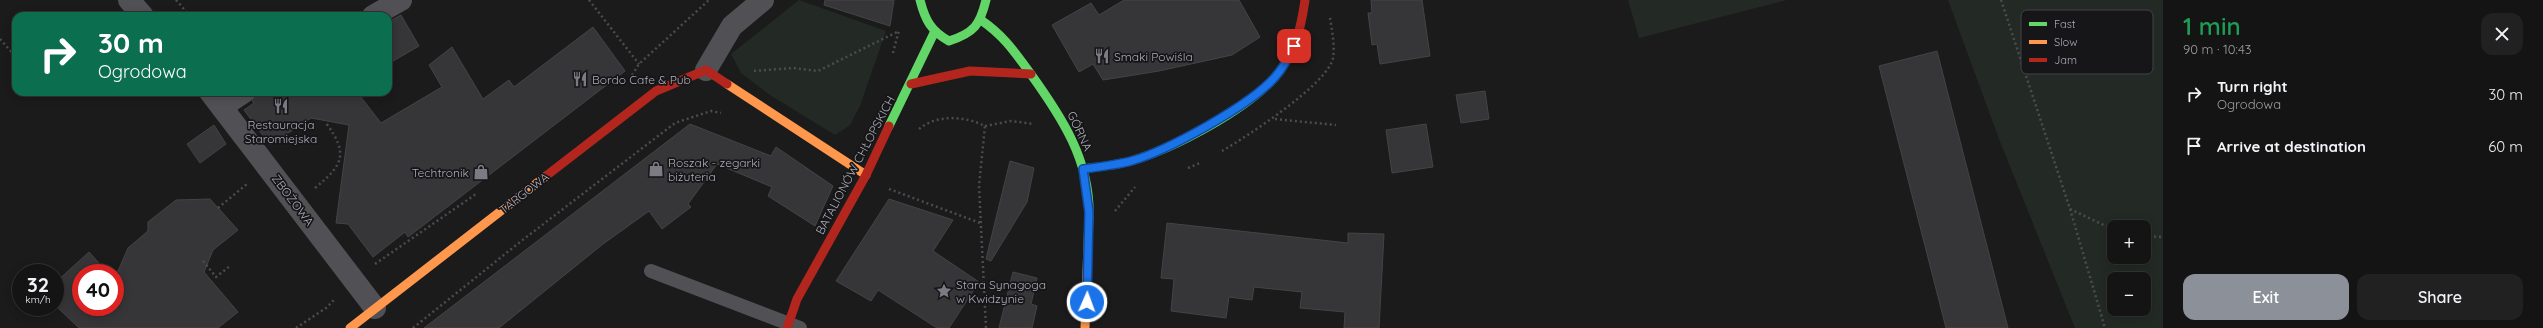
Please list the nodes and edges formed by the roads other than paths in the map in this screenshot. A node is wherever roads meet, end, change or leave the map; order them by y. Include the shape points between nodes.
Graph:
1 (129, 0) edge
2 (401, 0) edge
3 (763, 0) edge
4 (920, 0) edge
5 (986, 0) edge
6 (1305, 0) edge
7 (140, 12) edge
8 (380, 12) edge
9 (981, 20) junction
10 (934, 33) junction
11 (706, 70) junction
12 (1030, 74) junction
13 (911, 84) junction
14 (228, 96) edge
15 (216, 99) edge
16 (1083, 169) junction
17 (866, 175) junction
18 (651, 271) dead end
19 (375, 308) junction
20 (792, 326) edge
21 (350, 328) edge
22 (1085, 328) edge

1 - 7 street
2 - 8 street
3 - 11 street via 732,26
4 - 10 street via 926,22
5 - 9 street
6 - 16 street via 1302,23 1289,57 1275,78 1239,107 1164,149 1132,161
9 - 10 street via 967,36 949,41
9 - 12 street, GÓRNA via 1000,33
10 - 13 street, BATALIONÓW CHŁOPSKICH
11 - 17 street
11 - 19 street, TARGOWA via 656,92
12 - 13 street via 970,71
12 - 16 street, GÓRNA via 1069,130
13 - 17 street, BATALIONÓW CHŁOPSKICH
14 - 15 street
15 - 19 street, ZBOŻOWA
16 - 22 street, GÓRNA via 1089,212
17 - 20 street, BATALIONÓW CHŁOPSKICH via 797,299
18 - 20 lane
19 - 21 street, TARGOWA

